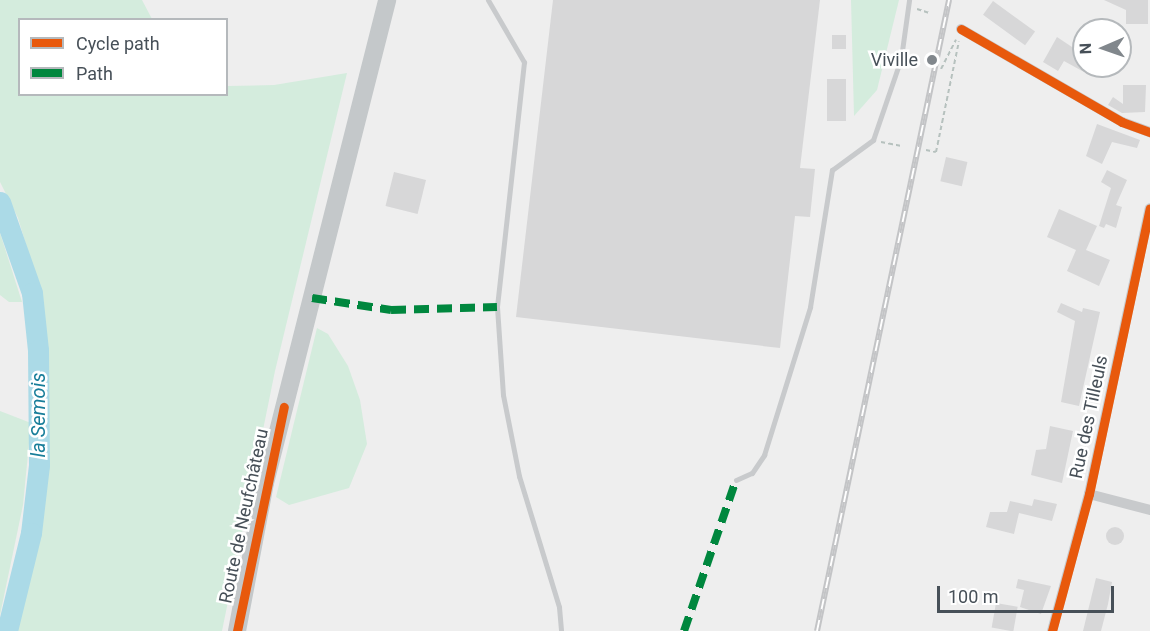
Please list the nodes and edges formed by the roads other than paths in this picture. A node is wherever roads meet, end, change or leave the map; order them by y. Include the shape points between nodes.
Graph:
1 (387, 0) edge
2 (488, 0) edge
3 (909, 3) edge
4 (961, 29) road end
5 (1150, 132) edge
6 (1150, 208) edge
7 (736, 480) dead end
8 (1089, 494) junction
9 (1150, 510) edge
10 (237, 631) edge
11 (561, 631) edge
12 (1052, 631) edge

1 - 10 main road, Route de Neufchâteau via 268,473
2 - 11 lane via 524,62 497,308 504,395 519,476 559,607
3 - 7 lane via 901,58 873,140 832,170 798,358 764,455 752,473
4 - 5 street via 1122,122
6 - 8 street, Rue des Tilleuls
8 - 9 street, Rue des Tilleuls
8 - 12 street, Rue des Tilleuls

